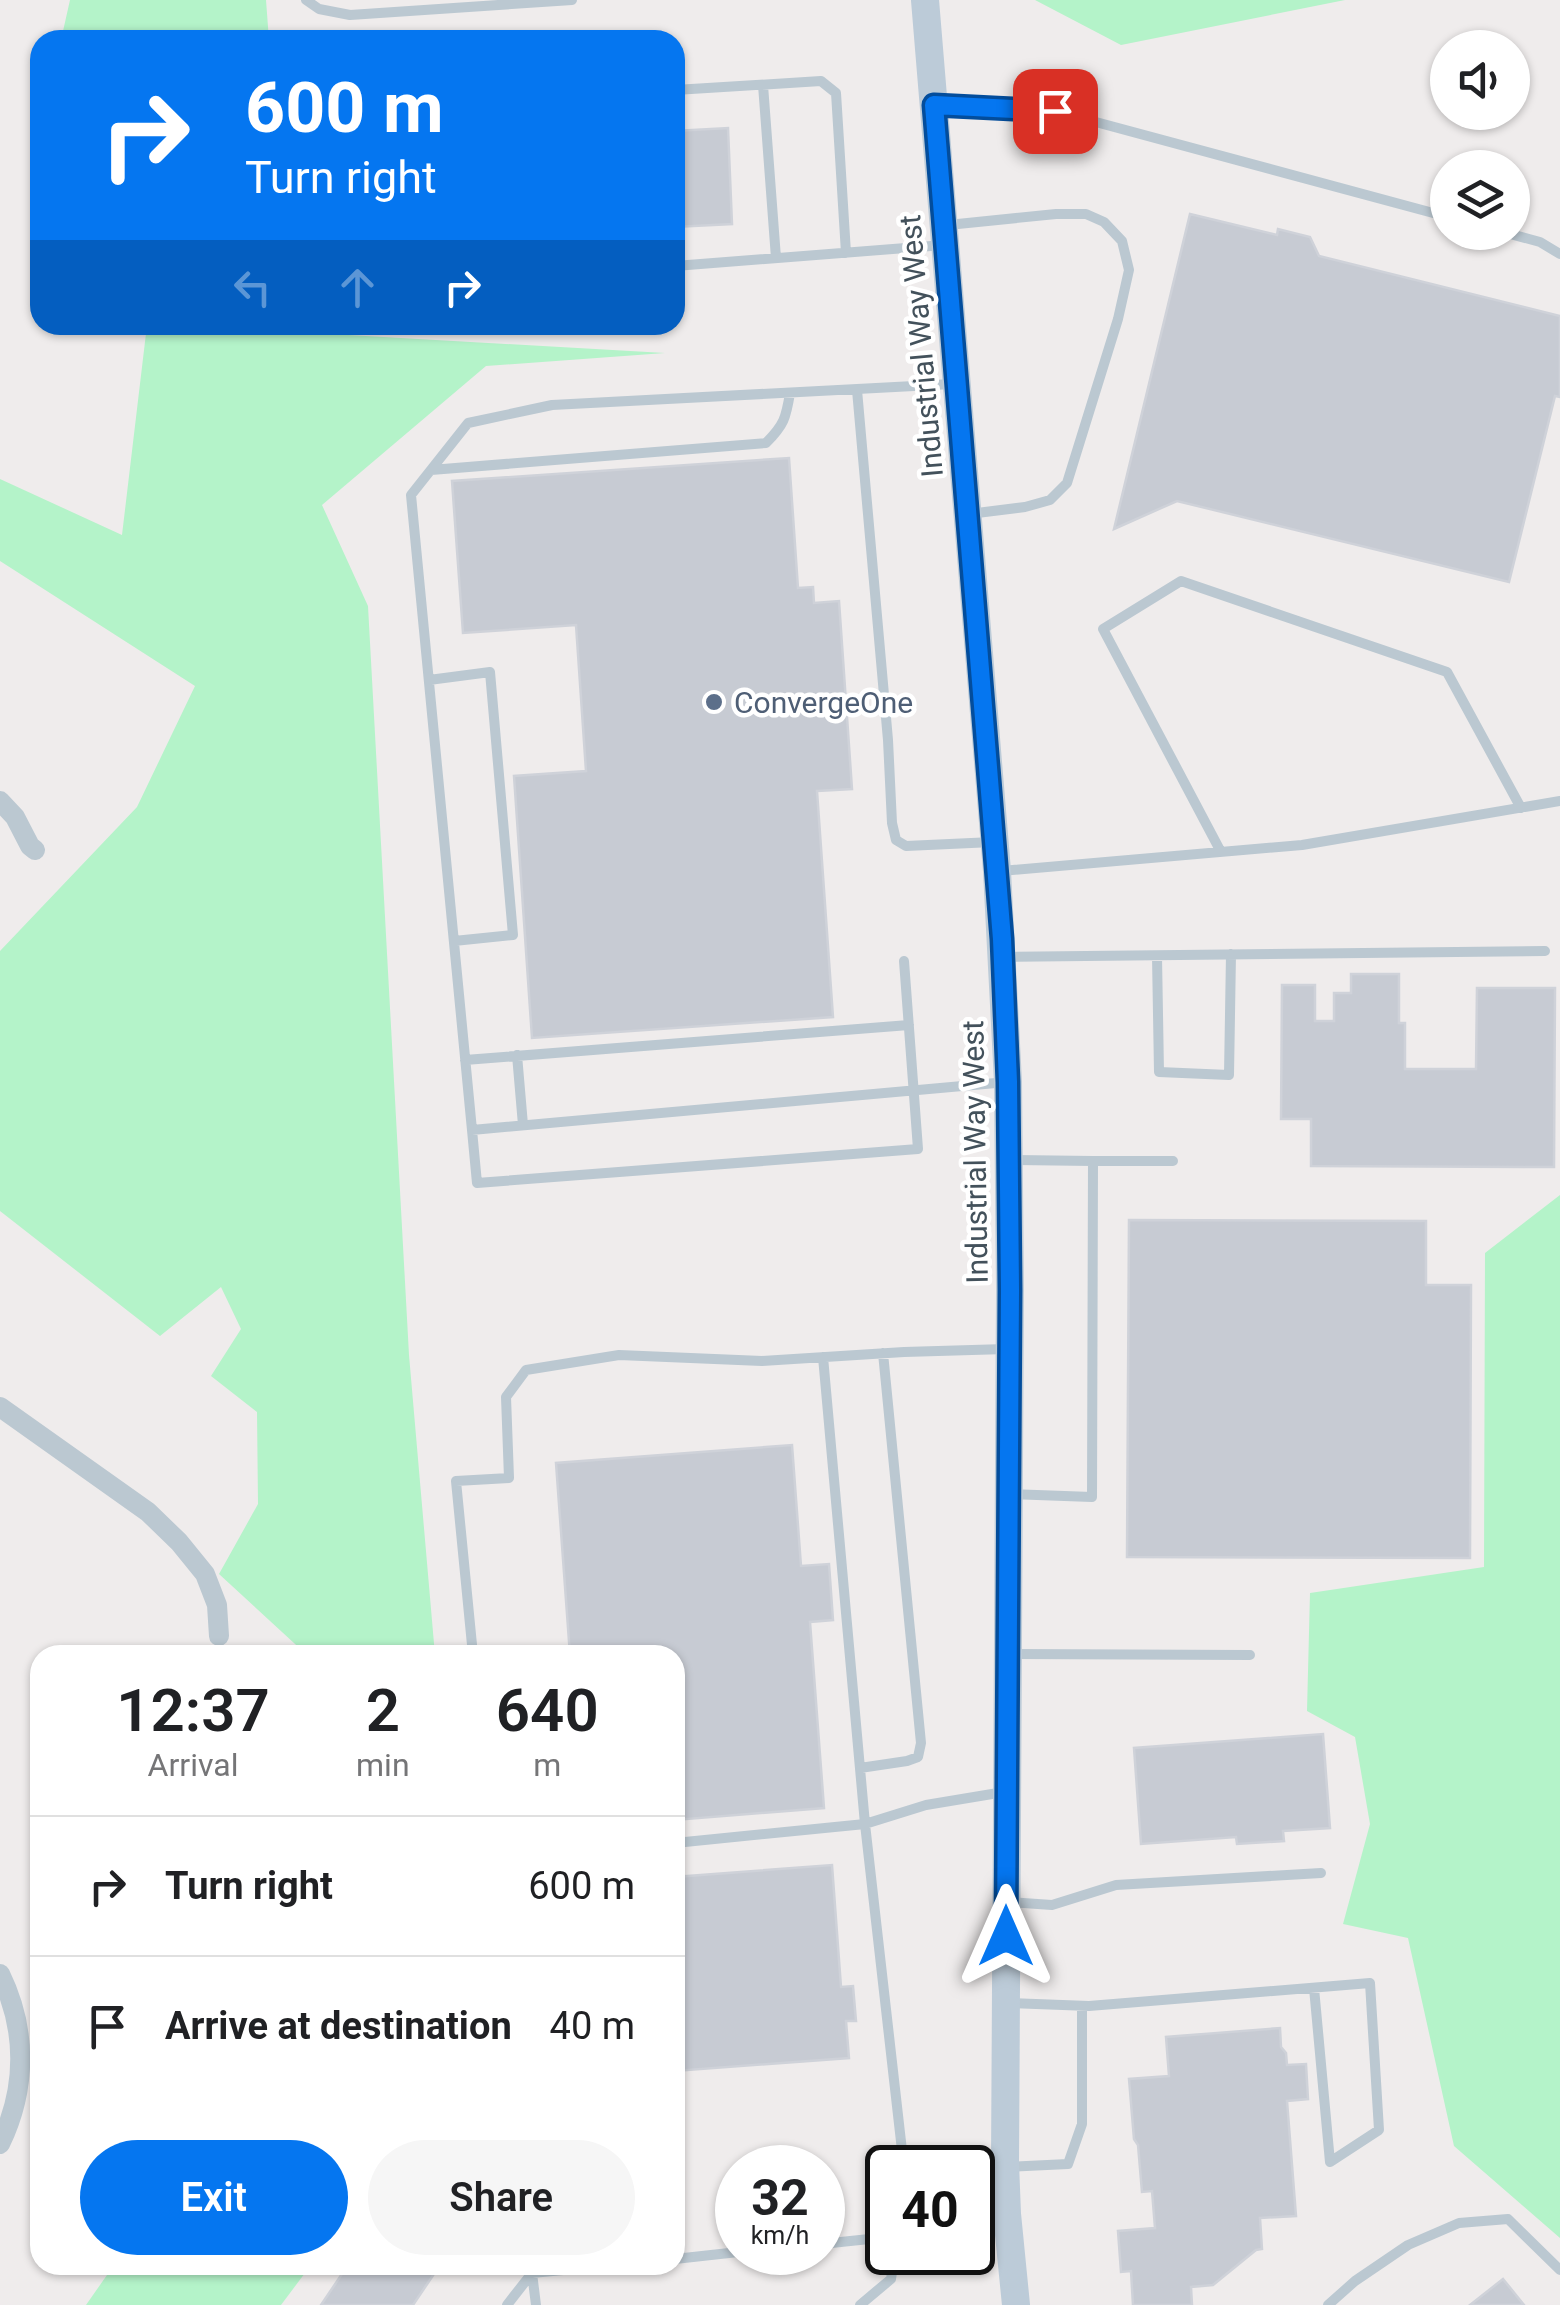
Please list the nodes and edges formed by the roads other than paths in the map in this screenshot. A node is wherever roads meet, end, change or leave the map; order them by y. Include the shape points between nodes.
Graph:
1 (306, 0) edge
2 (572, 0) edge
3 (925, 0) edge
4 (763, 84) junction
5 (685, 89) edge
6 (934, 105) junction
7 (1430, 212) edge
8 (944, 235) junction
9 (1530, 239) edge
10 (846, 252) junction
11 (1560, 254) edge
12 (776, 258) junction
13 (685, 265) edge
14 (957, 384) junction
15 (858, 390) junction
16 (790, 394) junction
17 (431, 470) junction
18 (968, 514) junction
19 (428, 680) junction
20 (0, 801) edge
21 (1560, 801) edge
22 (1521, 808) junction
23 (994, 842) junction
24 (36, 850) dead end
25 (1220, 852) junction
26 (997, 871) junction
27 (454, 941) junction
28 (1544, 950) dead end
29 (1231, 954) junction
30 (1156, 956) junction
31 (1002, 957) junction
32 (904, 961) dead end
33 (909, 1025) junction
34 (518, 1055) junction
35 (465, 1060) junction
36 (1008, 1082) junction
37 (914, 1090) junction
38 (522, 1125) junction
39 (472, 1130) junction
40 (1009, 1160) junction
41 (1093, 1161) junction
42 (1172, 1161) dead end
43 (1010, 1349) junction
44 (883, 1353) junction
45 (823, 1357) junction
46 (0, 1407) edge
47 (1009, 1494) junction
48 (220, 1636) dead end
49 (472, 1645) edge
50 (1008, 1654) junction
51 (1250, 1654) dead end
52 (860, 1768) junction
53 (1007, 1792) junction
54 (865, 1824) junction
55 (685, 1843) edge
56 (1321, 1874) dead end
57 (1006, 1902) junction
58 (0, 1974) edge
59 (1314, 1988) junction
60 (1006, 2003) junction
61 (1082, 2006) junction
62 (0, 2144) edge
63 (901, 2145) edge
64 (1005, 2167) junction
65 (995, 2169) edge
66 (715, 2255) edge
67 (685, 2258) edge
68 (1560, 2270) edge
69 (528, 2275) edge
70 (533, 2275) edge
71 (892, 2275) edge
72 (1011, 2304) edge
73 (507, 2305) edge
74 (536, 2305) edge
75 (860, 2305) edge
76 (1328, 2305) edge

1 - 2 lane via 318,10 350,15
3 - 6 street, Industrial Way West
4 - 5 lane
4 - 10 lane via 821,81 836,93
4 - 12 lane
6 - 7 lane via 1055,111
6 - 8 street, Industrial Way West
8 - 10 lane
8 - 14 street, Industrial Way West
8 - 18 lane via 1086,214 1122,242 1129,270 1067,483 1050,500
9 - 11 lane
10 - 12 lane
12 - 13 lane
14 - 15 lane
14 - 18 street, Industrial Way West
15 - 16 lane
15 - 23 lane via 896,840 906,846
16 - 17 lane via 552,405 468,423
16 - 17 lane via 786,419 766,443
17 - 19 lane via 411,495
18 - 23 street, Industrial Way West
19 - 27 lane
19 - 27 lane via 490,672 513,935
20 - 24 street
21 - 22 lane
22 - 25 lane
22 - 25 lane via 1447,672 1181,581 1103,629
23 - 26 street, Industrial Way West
25 - 26 lane
26 - 31 street, Industrial Way West
27 - 35 lane
28 - 29 lane
29 - 30 lane
29 - 30 lane via 1229,1075 1159,1072
30 - 31 lane
31 - 36 street, Industrial Way West
32 - 33 lane
33 - 34 lane
33 - 37 lane
34 - 35 lane
34 - 38 lane
35 - 39 lane
36 - 37 lane
36 - 40 street, Industrial Way West
37 - 38 lane
37 - 39 lane via 918,1149 476,1183
38 - 39 lane
40 - 41 lane
40 - 43 street, Industrial Way West
41 - 42 lane
41 - 47 lane via 1092,1497
43 - 44 lane
43 - 47 street, Industrial Way West
44 - 45 lane
44 - 52 lane via 922,1743 918,1756 907,1761
45 - 49 lane via 619,1355 526,1370 506,1397 508,1478 456,1481
45 - 52 lane
46 - 48 street via 148,1512 179,1542 205,1574
47 - 50 street, Industrial Way West
50 - 51 lane
50 - 53 street, Industrial Way West
52 - 54 lane
53 - 54 lane via 926,1805
53 - 57 street, Industrial Way West
54 - 55 lane
54 - 63 lane
56 - 57 lane via 1116,1885 1052,1905
57 - 60 street, Industrial Way West
58 - 62 street via 15,2012 21,2058
59 - 59 lane via 1370,1983 1379,2130 1330,2162
59 - 61 lane
60 - 61 lane
60 - 64 street, Industrial Way West
61 - 64 lane via 1082,2124 1068,2164
64 - 65 lane
64 - 72 street, Industrial Way West
66 - 67 lane
68 - 76 lane via 1508,2219 1460,2223 1408,2245
69 - 73 lane
70 - 74 lane
71 - 75 lane

